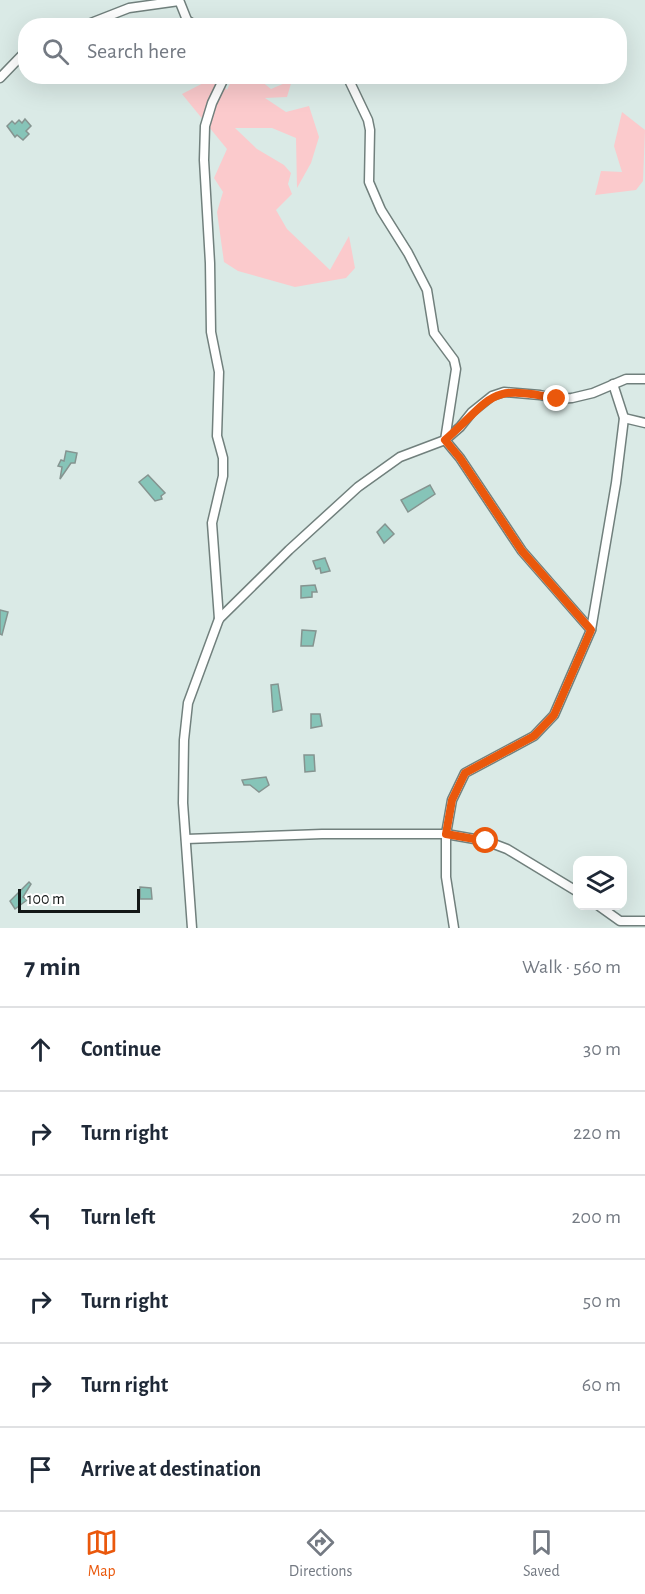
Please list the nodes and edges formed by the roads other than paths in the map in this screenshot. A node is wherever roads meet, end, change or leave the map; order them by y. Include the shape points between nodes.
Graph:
1 (179, 0) edge
2 (103, 18) edge
3 (186, 18) edge
4 (18, 59) edge
5 (0, 78) edge
6 (221, 84) edge
7 (351, 84) edge
8 (645, 379) edge
9 (613, 384) junction
10 (624, 418) junction
11 (645, 423) edge
12 (445, 440) junction
13 (219, 619) junction
14 (591, 630) junction
15 (446, 834) junction
16 (186, 839) junction
17 (573, 889) edge
18 (605, 910) edge
19 (645, 921) edge
20 (192, 928) edge
21 (454, 928) edge

1 - 2 street via 129,8
1 - 3 street
4 - 5 street
6 - 13 street via 205,126 204,160 211,332 219,372 218,436 223,458 223,476 212,523
7 - 12 street via 370,130 369,182 427,290 434,333 454,360
8 - 9 street
9 - 10 street
9 - 12 street via 572,398 504,392 492,396
10 - 11 street
10 - 14 street
12 - 13 street via 400,457 358,487
12 - 14 street via 522,551
13 - 16 street via 188,703 183,803
14 - 15 street via 554,715 534,736 465,773 452,800
15 - 16 street
15 - 17 street via 507,849
15 - 21 street via 446,877
16 - 20 street
18 - 19 street via 621,921

